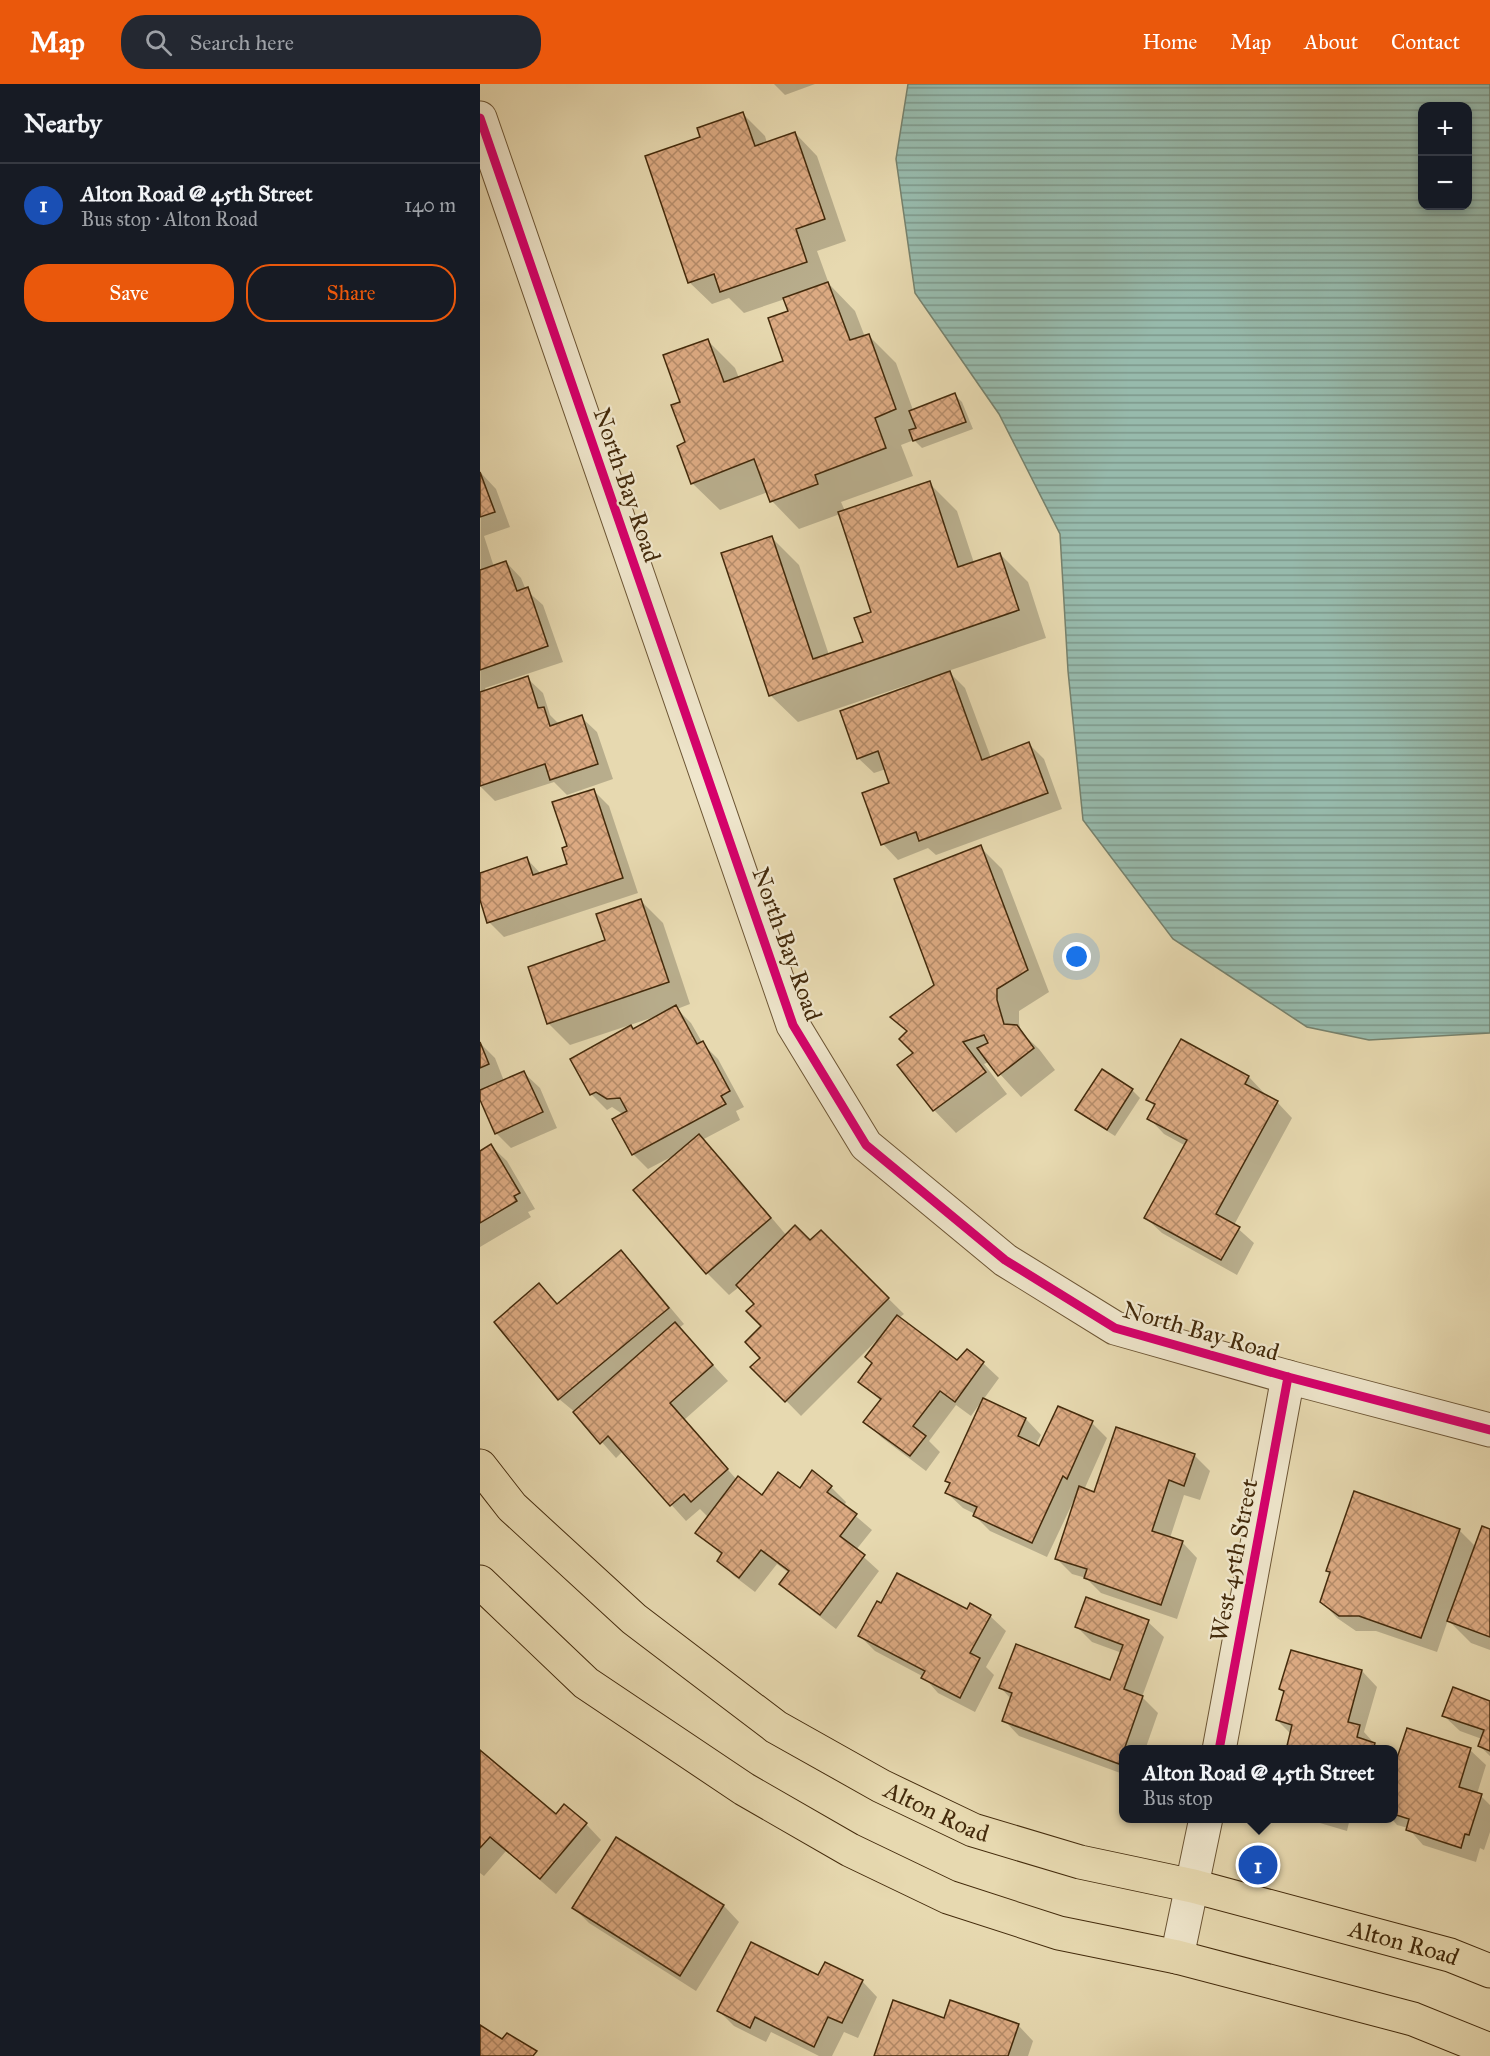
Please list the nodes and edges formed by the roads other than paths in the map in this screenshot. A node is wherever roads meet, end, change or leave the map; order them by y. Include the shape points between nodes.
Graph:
1 (481, 126) edge
2 (1288, 1377) junction
3 (1490, 1430) edge
4 (480, 1466) edge
5 (480, 1582) edge
6 (1220, 1745) edge
7 (1205, 1823) edge
8 (1193, 1886) junction
9 (1177, 1958) junction
10 (1490, 1971) edge
11 (1490, 2050) edge

1 - 2 street, North Bay Road via 793,1026 866,1145 1005,1260 1115,1328
2 - 3 street, North Bay Road
2 - 6 street, West 45th Street
4 - 8 main road, Alton Road via 512,1507 634,1619 776,1727 881,1786 973,1830 1080,1862
5 - 9 main road via 586,1683 744,1789 850,1850 948,1897 1059,1933
7 - 8 street
8 - 9 street
8 - 10 main road, Alton Road via 1450,1955
9 - 11 main road via 1413,2019

